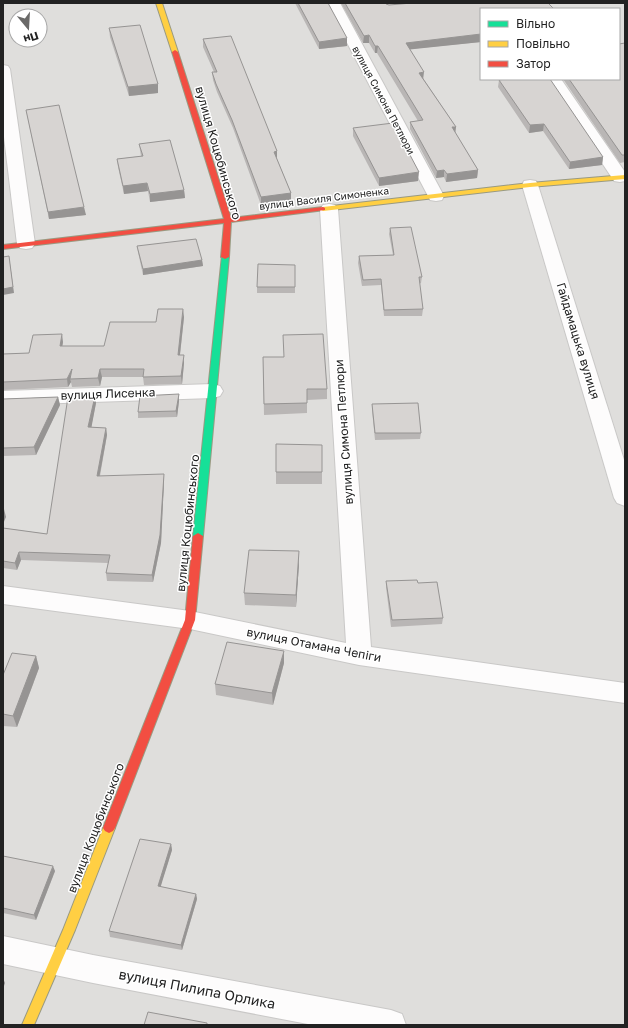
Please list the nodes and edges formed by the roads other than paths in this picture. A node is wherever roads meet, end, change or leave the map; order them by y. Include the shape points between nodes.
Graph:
1 (159, 3) edge
2 (333, 3) edge
3 (3, 69) edge
4 (554, 80) edge
5 (622, 177) edge
6 (530, 185) junction
7 (436, 196) junction
8 (329, 209) junction
9 (228, 221) junction
10 (26, 244) junction
11 (3, 247) edge
12 (214, 391) junction
13 (3, 398) edge
14 (625, 498) edge
15 (3, 594) edge
16 (190, 620) junction
17 (358, 655) junction
18 (625, 693) edge
19 (3, 950) edge
20 (56, 961) junction
21 (28, 1025) edge
22 (392, 1025) edge

1 - 9 street, вулиця Коцюбинського
2 - 7 street, вулиця Симона Петлюри
3 - 10 street
4 - 5 street
5 - 6 street, вулиця Василя Симоненка
6 - 7 street, вулиця Василя Симоненка
6 - 14 street, Гайдамацька вулиця
7 - 8 street, вулиця Василя Симоненка
8 - 9 street, вулиця Василя Симоненка
8 - 17 street, вулиця Симона Петлюри
9 - 10 street, вулиця Василя Симоненка
9 - 12 street, вулиця Коцюбинського
10 - 11 street, вулиця Василя Симоненка
12 - 13 street, вулиця Лисенка
12 - 16 street, вулиця Коцюбинського
15 - 16 street, вулиця Отамана Чепіги
16 - 17 street, вулиця Отамана Чепіги
16 - 20 street, вулиця Коцюбинського
17 - 18 street, вулиця Отамана Чепіги
19 - 20 street, вулиця Пилипа Орлика
20 - 21 street, вулиця Коцюбинського
20 - 22 street, вулиця Пилипа Орлика

